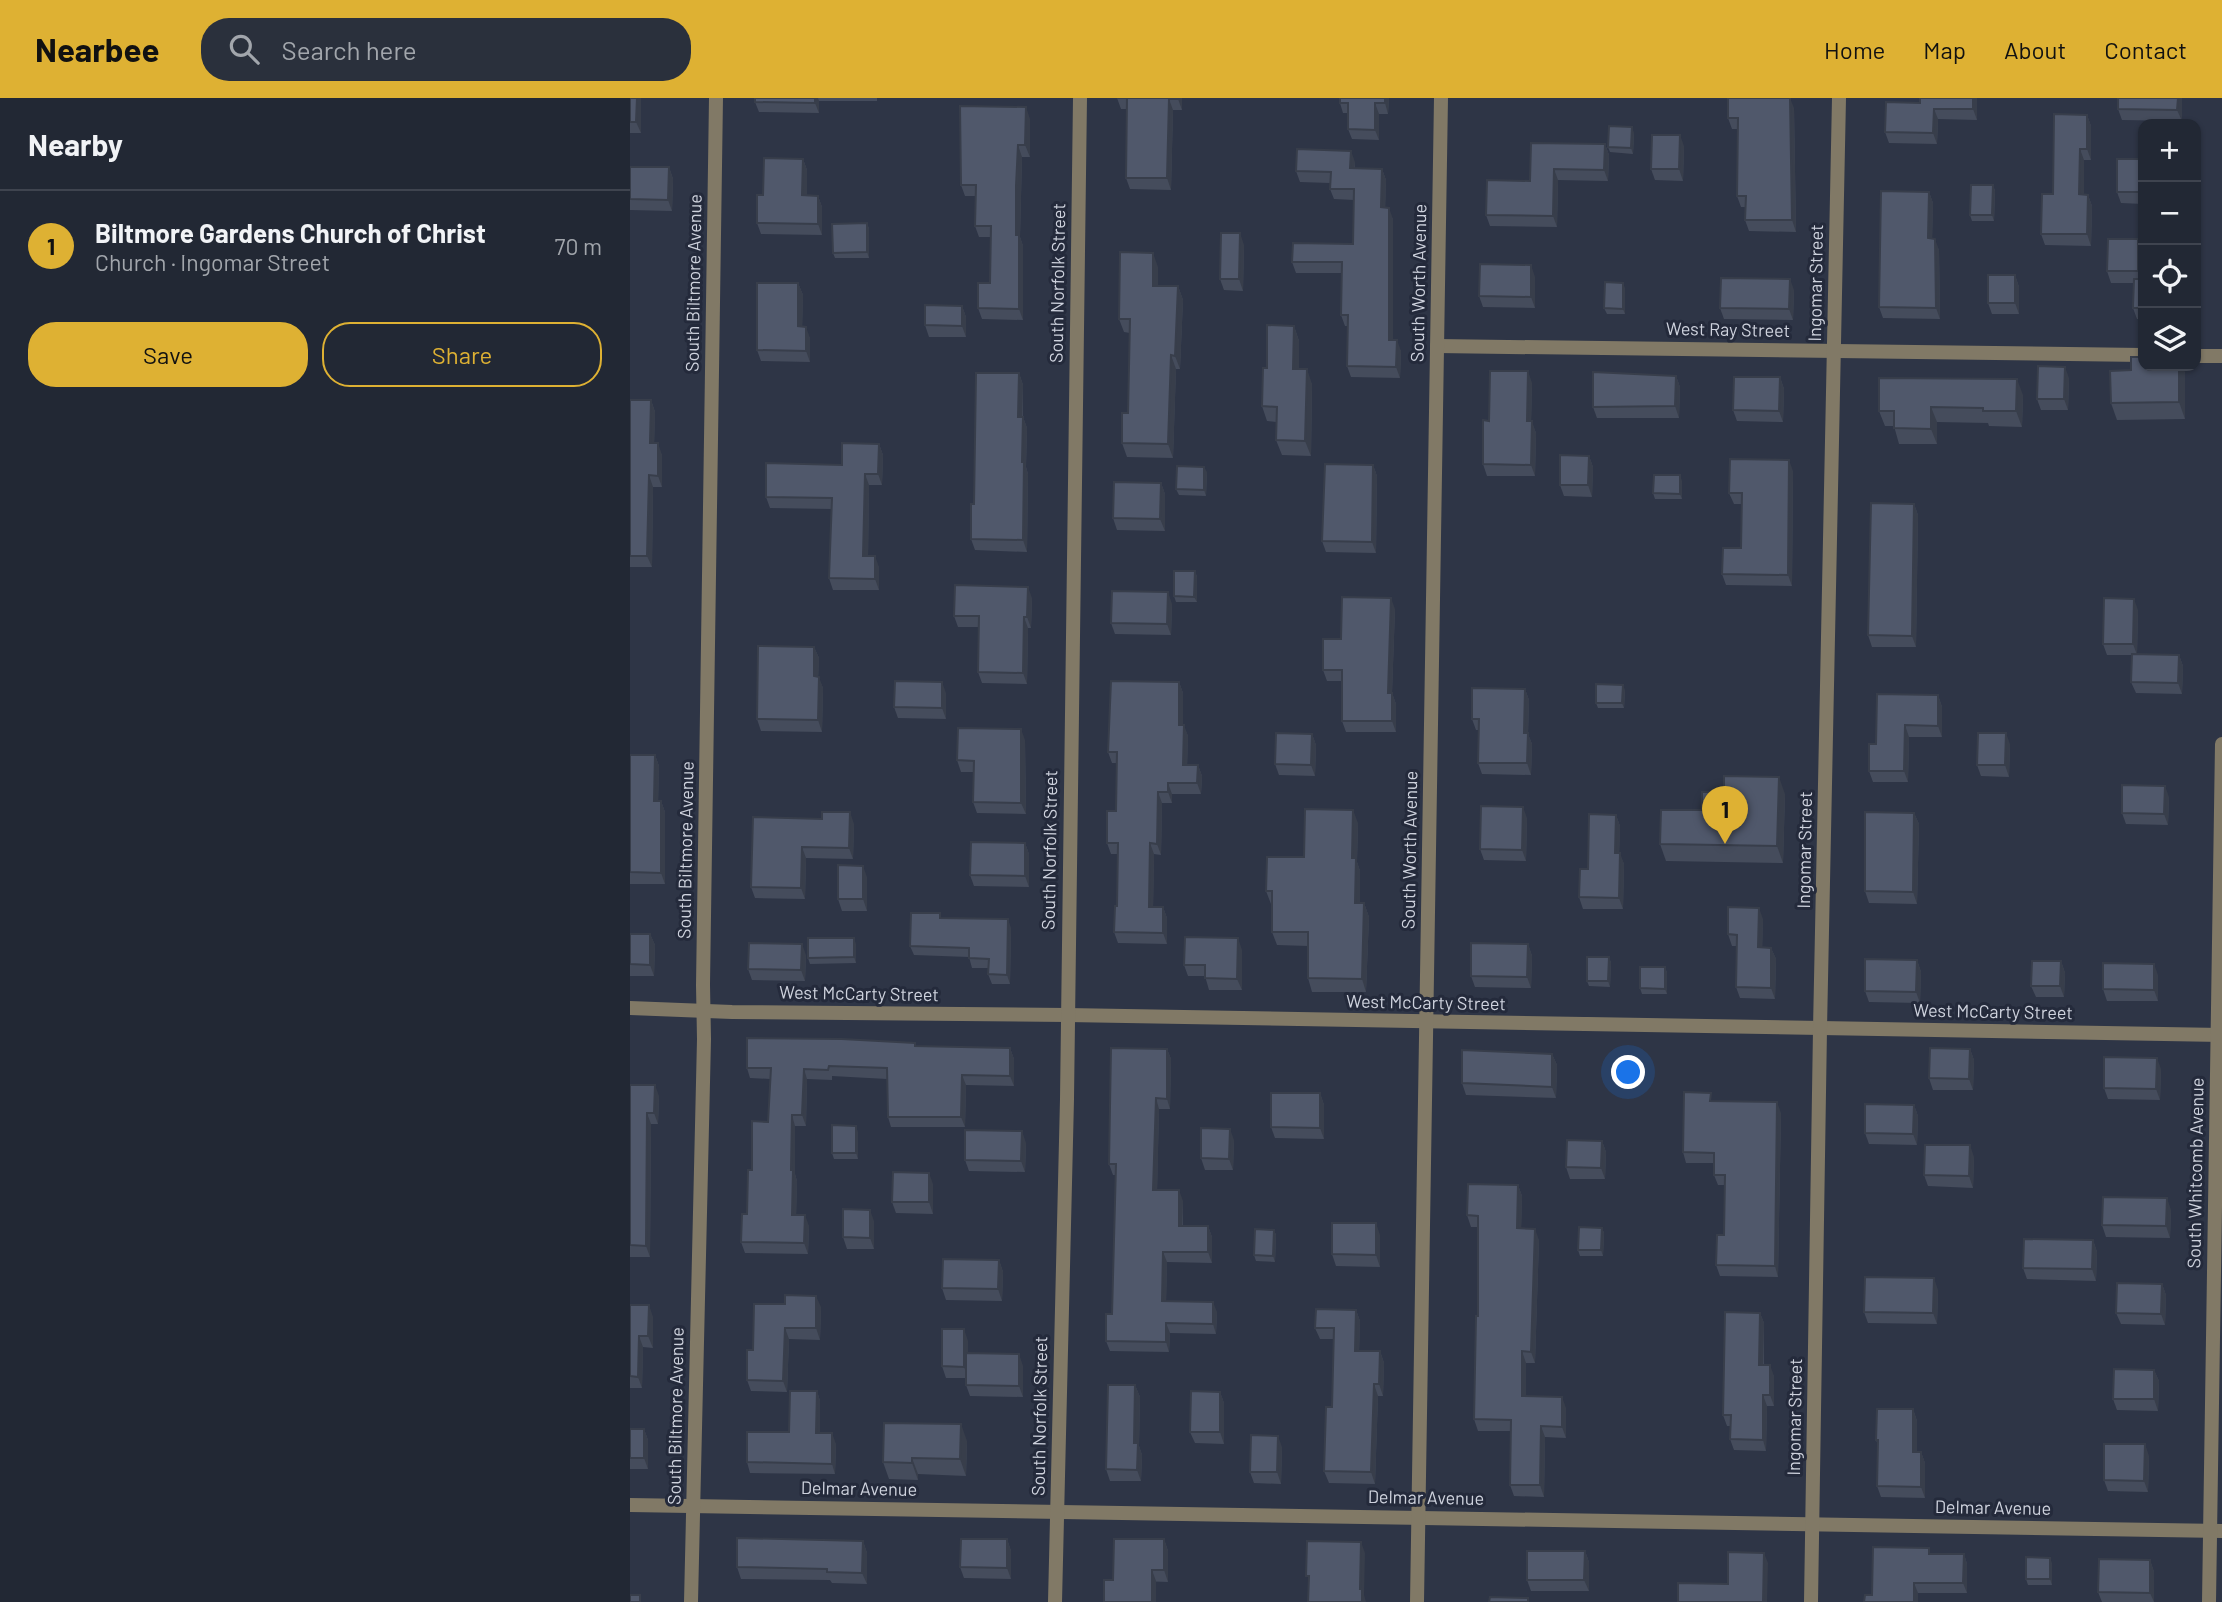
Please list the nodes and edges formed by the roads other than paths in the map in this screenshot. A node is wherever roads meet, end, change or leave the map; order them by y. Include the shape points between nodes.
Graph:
1 (716, 98) edge
2 (1080, 98) edge
3 (1441, 98) edge
4 (1839, 98) edge
5 (1437, 346) junction
6 (1835, 352) junction
7 (2138, 355) edge
8 (2201, 356) edge
9 (2222, 356) edge
10 (2222, 744) edge
11 (630, 1008) edge
12 (704, 1010) junction
13 (1067, 1015) junction
14 (1426, 1023) junction
15 (1820, 1029) junction
16 (2220, 1035) edge
17 (630, 1505) edge
18 (693, 1506) junction
19 (1057, 1512) junction
20 (1419, 1517) junction
21 (1813, 1524) junction
22 (2216, 1531) edge
23 (691, 1602) edge
24 (1055, 1602) edge
25 (1417, 1602) edge
26 (1811, 1602) edge
27 (2209, 1602) edge

1 - 12 street, South Biltmore Avenue
2 - 13 street, South Norfolk Street
3 - 5 street, South Worth Avenue
4 - 6 street, Ingomar Street
5 - 6 street, West Ray Street
5 - 14 street, South Worth Avenue
6 - 7 street, West Ray Street
6 - 15 street, Ingomar Street
8 - 9 street
10 - 16 street, South Whitcomb Avenue
11 - 12 street, West McCarty Street
12 - 13 street, West McCarty Street
12 - 18 street, South Biltmore Avenue
13 - 14 street, West McCarty Street
13 - 19 street, South Norfolk Street
14 - 15 street, West McCarty Street
14 - 20 street, South Worth Avenue
15 - 16 street, West McCarty Street
15 - 21 street, Ingomar Street
16 - 22 street, South Whitcomb Avenue
17 - 18 street, Delmar Avenue
18 - 19 street, Delmar Avenue
18 - 23 street, South Biltmore Avenue
19 - 20 street, Delmar Avenue
19 - 24 street, South Norfolk Street
20 - 21 street, Delmar Avenue
20 - 25 street, South Worth Avenue
21 - 22 street, Delmar Avenue
21 - 26 street, Ingomar Street
22 - 27 street, South Whitcomb Avenue

